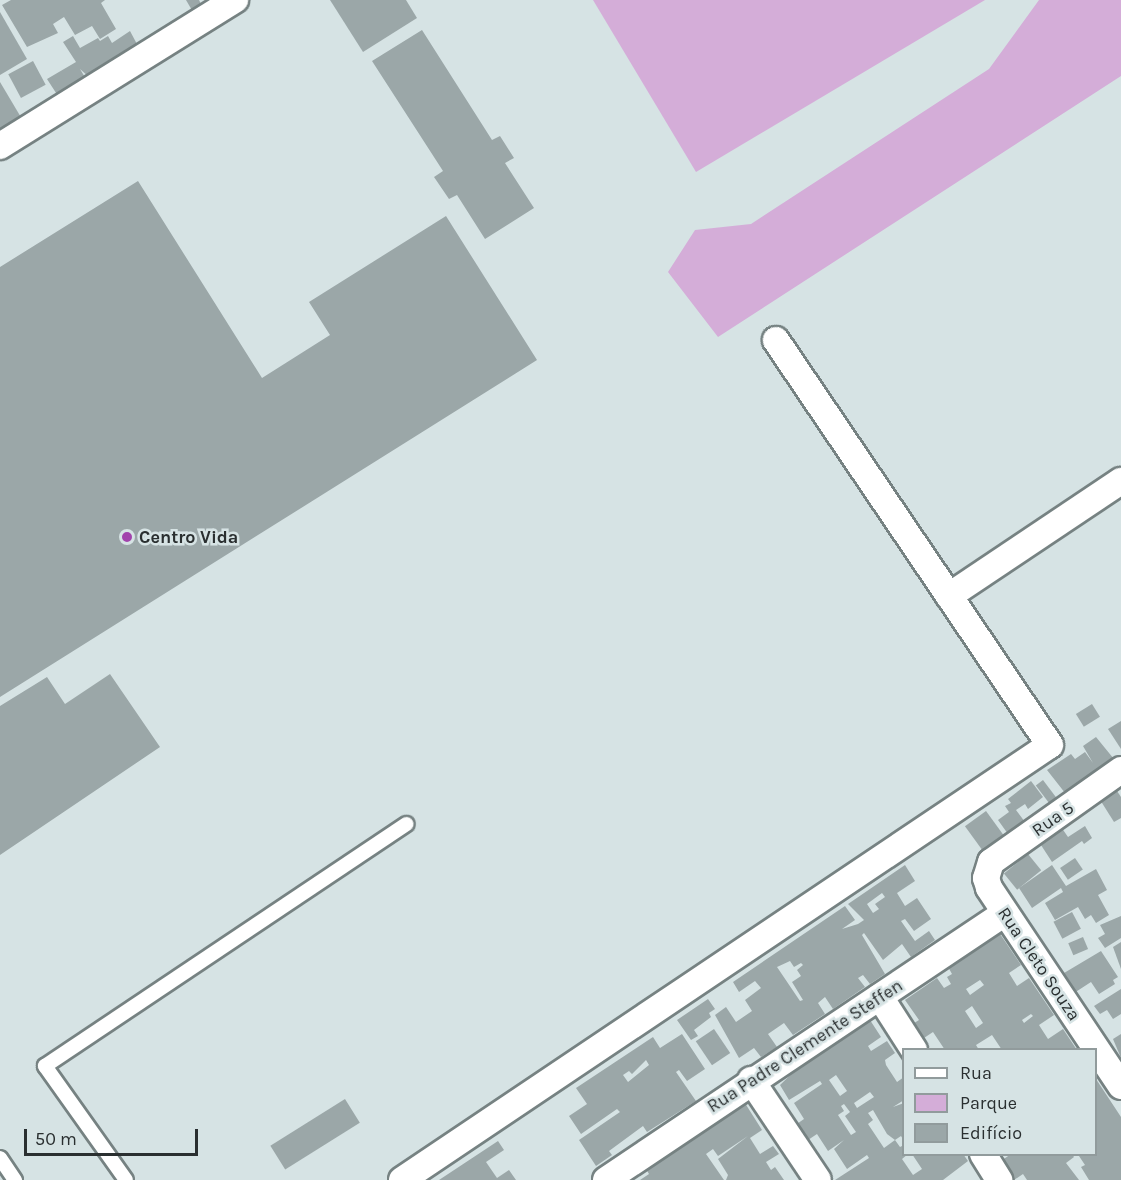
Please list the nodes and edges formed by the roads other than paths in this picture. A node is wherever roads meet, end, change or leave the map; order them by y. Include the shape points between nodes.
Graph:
1 (235, 0) edge
2 (0, 146) edge
3 (776, 340) dead end
4 (1121, 481) edge
5 (949, 596) junction
6 (1121, 771) edge
7 (407, 824) dead end
8 (986, 869) joint
9 (1005, 913) junction
10 (880, 997) junction
11 (913, 1048) edge
12 (1096, 1048) edge
13 (1097, 1050) edge
14 (751, 1080) junction
15 (1121, 1086) edge
16 (983, 1156) edge
17 (0, 1158) edge
18 (15, 1180) edge
19 (126, 1180) edge
20 (402, 1180) edge
21 (606, 1180) edge
22 (818, 1180) edge
23 (999, 1180) edge

1 - 2 street
3 - 5 street
4 - 5 street
5 - 20 street via 1050,746
6 - 8 street, Rua 5
7 - 19 lane via 45,1066
8 - 9 street, Rua Cleto Souza via 989,888
9 - 10 street, Rua Padre Clemente Steffen
9 - 12 street, Rua Cleto Souza
10 - 11 street
10 - 14 street, Rua Padre Clemente Steffen
13 - 15 street, Rua Cleto Souza
14 - 21 street, Rua Padre Clemente Steffen
14 - 22 street
16 - 23 street
17 - 18 lane

